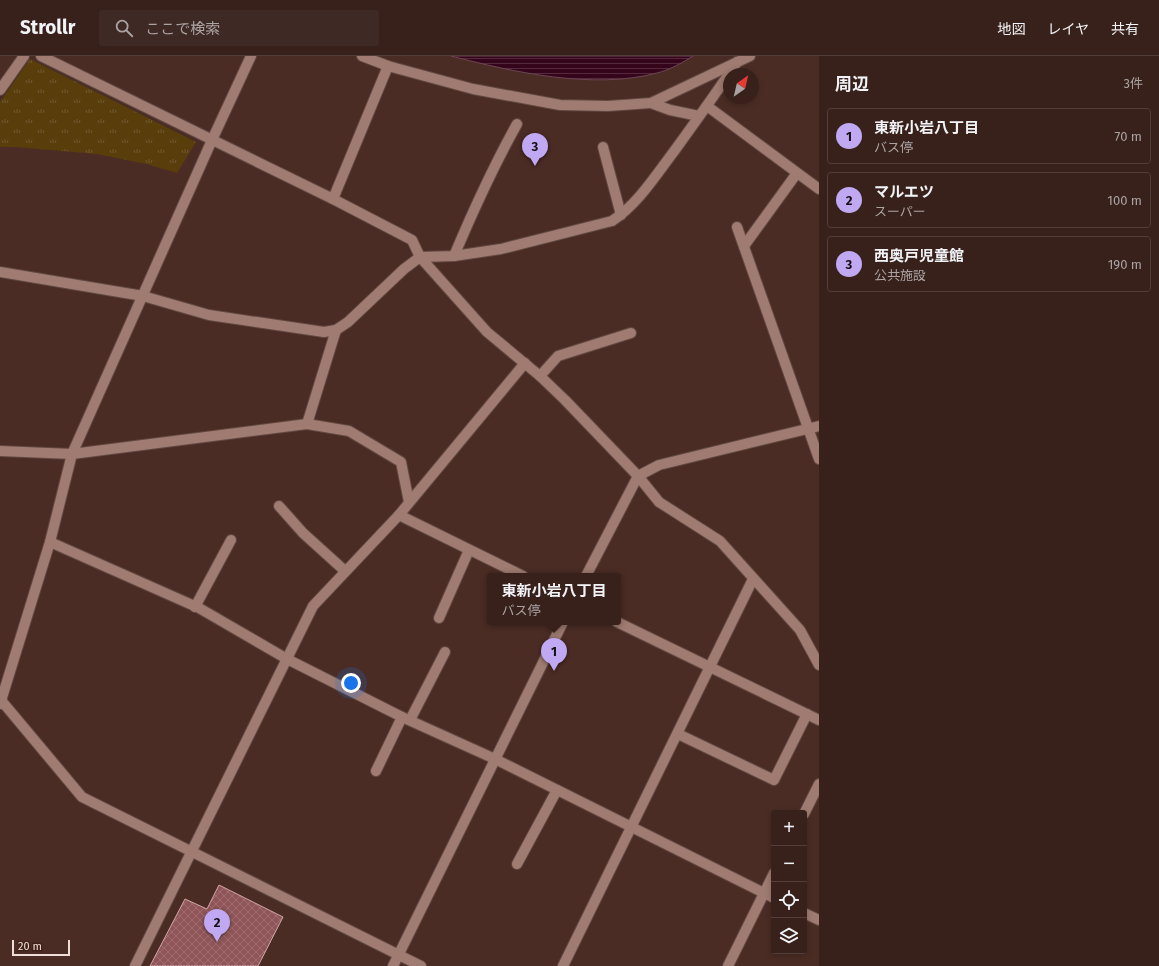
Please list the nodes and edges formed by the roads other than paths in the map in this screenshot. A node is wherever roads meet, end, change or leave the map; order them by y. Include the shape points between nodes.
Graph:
1 (24, 56) edge
2 (41, 56) edge
3 (251, 56) edge
4 (362, 56) edge
5 (750, 56) edge
6 (737, 62) junction
7 (388, 66) junction
8 (0, 90) edge
9 (651, 103) junction
10 (707, 106) junction
11 (699, 116) junction
12 (518, 124) dead end
13 (212, 140) junction
14 (603, 147) dead end
15 (798, 173) junction
16 (819, 189) edge
17 (333, 199) junction
18 (621, 215) junction
19 (737, 227) dead end
20 (744, 246) junction
21 (454, 256) junction
22 (420, 257) junction
23 (0, 272) edge
24 (143, 296) junction
25 (336, 330) junction
26 (631, 333) dead end
27 (524, 363) junction
28 (540, 376) junction
29 (307, 424) junction
30 (814, 427) edge
31 (0, 451) edge
32 (72, 454) junction
33 (819, 459) edge
34 (638, 476) junction
35 (409, 502) junction
36 (279, 506) dead end
37 (399, 515) junction
38 (231, 540) dead end
39 (50, 542) junction
40 (469, 550) junction
41 (345, 571) junction
42 (517, 573) edge
43 (588, 573) edge
44 (753, 579) junction
45 (195, 607) junction
46 (439, 618) dead end
47 (621, 624) edge
48 (562, 625) edge
49 (445, 652) dead end
50 (286, 659) junction
51 (819, 665) edge
52 (710, 668) junction
53 (1, 701) edge
54 (806, 714) junction
55 (406, 718) junction
56 (819, 720) edge
57 (678, 734) junction
58 (495, 759) junction
59 (376, 771) dead end
60 (819, 784) edge
61 (557, 790) junction
62 (806, 810) edge
63 (631, 828) junction
64 (191, 852) junction
65 (517, 864) dead end
66 (771, 879) edge
67 (764, 893) junction
68 (771, 896) edge
69 (807, 914) edge
70 (819, 920) edge
71 (399, 955) junction
72 (134, 966) edge
73 (393, 966) edge
74 (421, 966) edge
75 (563, 966) edge
76 (728, 966) edge

1 - 8 street
2 - 13 street
3 - 13 street
4 - 7 street
5 - 6 street
6 - 9 street
6 - 10 street
7 - 9 street via 473,89 560,105 608,106
7 - 17 street
9 - 11 street
10 - 11 street
10 - 15 street
11 - 18 street via 657,174
12 - 21 street via 500,155
13 - 17 street
13 - 24 street
14 - 18 street
15 - 16 street
15 - 20 street
17 - 22 street via 412,240
18 - 21 street via 612,221 501,249
19 - 20 street
20 - 30 street
21 - 22 street
22 - 25 street
22 - 27 street via 487,332
23 - 24 street
24 - 25 street via 209,315 310,331
24 - 32 street
25 - 29 street
26 - 28 street via 558,356
27 - 28 street
27 - 35 street
28 - 34 street
29 - 32 street
29 - 35 street via 349,431 401,462
30 - 33 street
30 - 34 street via 659,465
31 - 32 street
32 - 39 street
34 - 43 street
34 - 44 street via 659,502 720,541
35 - 37 street
36 - 41 street via 303,533
37 - 40 street
37 - 41 street
38 - 45 street
39 - 45 street
39 - 53 street
40 - 42 street
40 - 46 street
41 - 50 street via 313,606
44 - 51 street via 800,630
44 - 52 street
45 - 50 street
47 - 52 street
48 - 58 street
49 - 55 street
50 - 55 street
50 - 64 street
52 - 54 street
52 - 57 street
53 - 64 street via 82,796
54 - 56 street
54 - 57 street via 774,780
55 - 58 street
55 - 59 street
57 - 63 street
58 - 61 street
58 - 71 street
60 - 62 street
61 - 63 street
61 - 65 street
63 - 67 street
63 - 75 street
64 - 71 street
64 - 72 street
66 - 67 street
67 - 68 street
67 - 76 street
69 - 70 street
71 - 73 street
71 - 74 street

